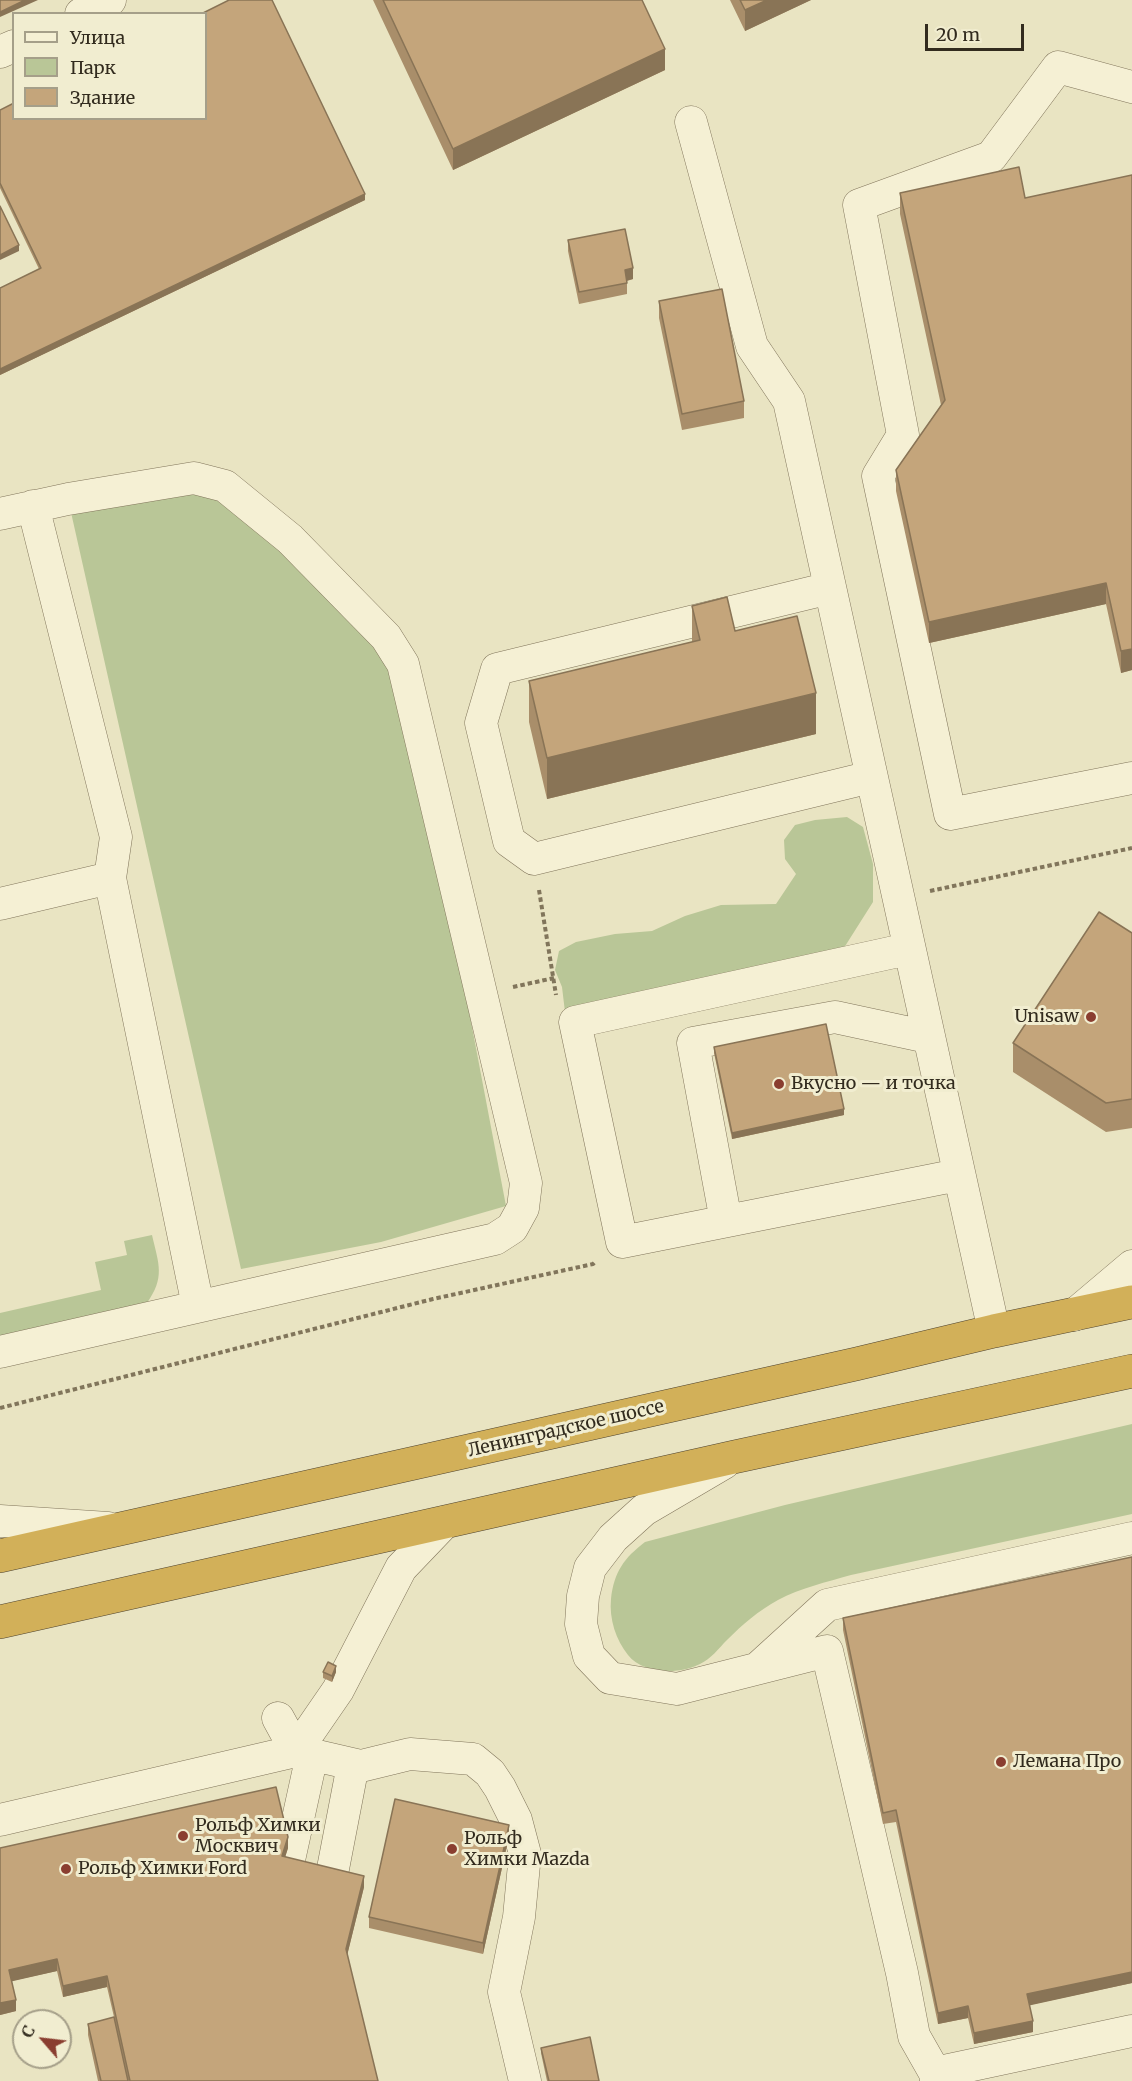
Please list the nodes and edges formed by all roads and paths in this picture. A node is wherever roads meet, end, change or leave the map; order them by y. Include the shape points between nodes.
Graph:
1 (110, 0) edge
2 (85, 12) edge
3 (1132, 87) edge
4 (691, 122) dead end
5 (33, 506) junction
6 (0, 514) edge
7 (830, 588) junction
8 (871, 777) junction
9 (1132, 778) edge
10 (1132, 848) edge
11 (534, 859) junction
12 (110, 878) junction
13 (897, 898) junction
14 (0, 904) edge
15 (908, 949) junction
16 (554, 978) junction
17 (482, 994) junction
18 (575, 1022) junction
19 (928, 1037) junction
20 (958, 1175) junction
21 (726, 1221) junction
22 (622, 1242) junction
23 (1132, 1266) edge
24 (1132, 1302) edge
25 (198, 1306) junction
26 (1074, 1315) junction
27 (994, 1330) junction
28 (0, 1352) edge
29 (1132, 1371) edge
30 (0, 1408) edge
31 (734, 1457) junction
32 (0, 1521) edge
33 (445, 1522) junction
34 (120, 1529) junction
35 (1132, 1538) edge
36 (0, 1556) edge
37 (0, 1623) edge
38 (755, 1670) junction
39 (278, 1718) dead end
40 (304, 1753) junction
41 (353, 1765) junction
42 (0, 1820) edge
43 (287, 1869) edge
44 (331, 1879) edge
45 (1132, 2031) edge
46 (936, 2077) edge
47 (525, 2081) edge

1 - 2 street
3 - 9 street via 1058,67 991,157 859,205 903,435 878,476 950,814
4 - 7 street via 752,346 789,401
5 - 6 street
5 - 12 street via 116,837
5 - 17 street via 194,478 225,486 290,539 386,637 403,664
7 - 8 street
7 - 11 street via 497,669 481,723 509,841
8 - 11 street
8 - 13 street
10 - 13 path
11 - 16 path
12 - 14 street
12 - 25 street
13 - 15 street
15 - 18 street
15 - 19 street
16 - 17 path
16 - 18 path via 557,1000
17 - 25 street via 526,1183 523,1208 512,1228 495,1239
18 - 22 street
19 - 20 street
19 - 21 street via 835,1017 693,1043
20 - 21 street
20 - 27 street
21 - 22 street
22 - 30 path via 593,1264 433,1299
23 - 26 street
24 - 26 highway, Ленинградское шоссе
25 - 28 street
26 - 27 highway, Ленинградское шоссе
27 - 34 highway, Ленинградское шоссе
29 - 31 highway
31 - 33 highway
31 - 38 street via 644,1510 613,1538 590,1568 580,1624 589,1656 610,1678 677,1689
32 - 34 street
33 - 37 highway
33 - 40 street via 401,1568
34 - 36 highway, Ленинградское шоссе
35 - 38 street via 827,1605
38 - 46 street via 827,1651 848,1704 914,1969 914,2036
39 - 40 street
40 - 41 street
40 - 42 street
40 - 43 street
41 - 44 street
41 - 47 street via 410,1754 473,1759 500,1788 516,1820 525,1854 519,1917 504,1992
45 - 46 street

